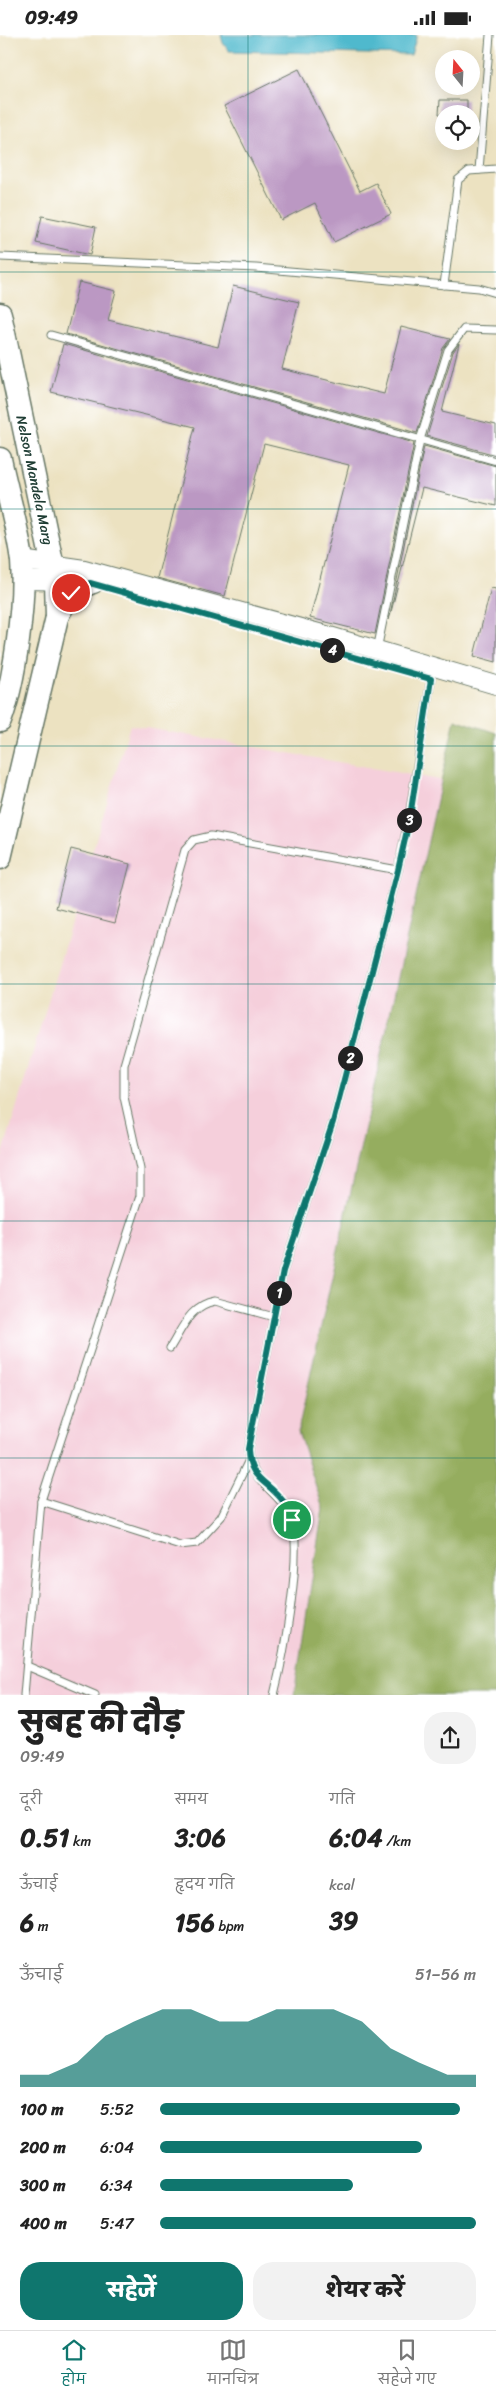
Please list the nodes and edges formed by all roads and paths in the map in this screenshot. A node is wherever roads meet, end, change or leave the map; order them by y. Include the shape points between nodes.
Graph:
1 (490, 35) edge
2 (496, 169) edge
3 (479, 170) junction
4 (0, 257) edge
5 (444, 285) junction
6 (496, 293) edge
7 (0, 314) edge
8 (496, 330) edge
9 (51, 335) dead end
10 (420, 440) junction
11 (0, 459) edge
12 (496, 461) edge
13 (22, 570) junction
14 (54, 572) junction
15 (90, 583) junction
16 (57, 617) junction
17 (377, 650) junction
18 (431, 679) junction
19 (496, 685) edge
20 (496, 698) edge
21 (0, 721) edge
22 (9, 784) edge
23 (0, 858) edge
24 (398, 870) junction
25 (274, 1317) junction
26 (170, 1348) dead end
27 (248, 1462) junction
28 (41, 1501) junction
29 (26, 1666) junction
30 (24, 1695) edge
31 (95, 1695) edge
32 (274, 1695) edge

1 - 3 lane
2 - 3 lane
3 - 5 lane via 464,173 456,184
4 - 5 lane via 256,268
5 - 6 lane
7 - 14 main road, Nelson Mandela Marg
8 - 10 lane via 464,329 448,350
9 - 10 lane
10 - 12 lane
10 - 17 lane
11 - 13 main road
13 - 14 street
13 - 21 main road via 15,655
14 - 15 street
14 - 16 main road, Nelson Mandela Marg
14 - 17 street via 84,569
15 - 16 main road via 71,593
15 - 18 street
16 - 22 main road
17 - 19 street
18 - 20 street
18 - 24 lane via 410,817
22 - 23 main road
24 - 25 lane via 333,1122 283,1271
24 - 28 lane via 210,836 194,840 185,850 124,1065 124,1097 140,1169 140,1196
25 - 26 lane via 215,1301 207,1302 194,1310
25 - 27 lane
27 - 28 lane via 221,1517 197,1543 180,1545
27 - 32 lane via 262,1483 283,1501 295,1536 294,1579
28 - 29 lane
29 - 30 lane
29 - 31 lane

